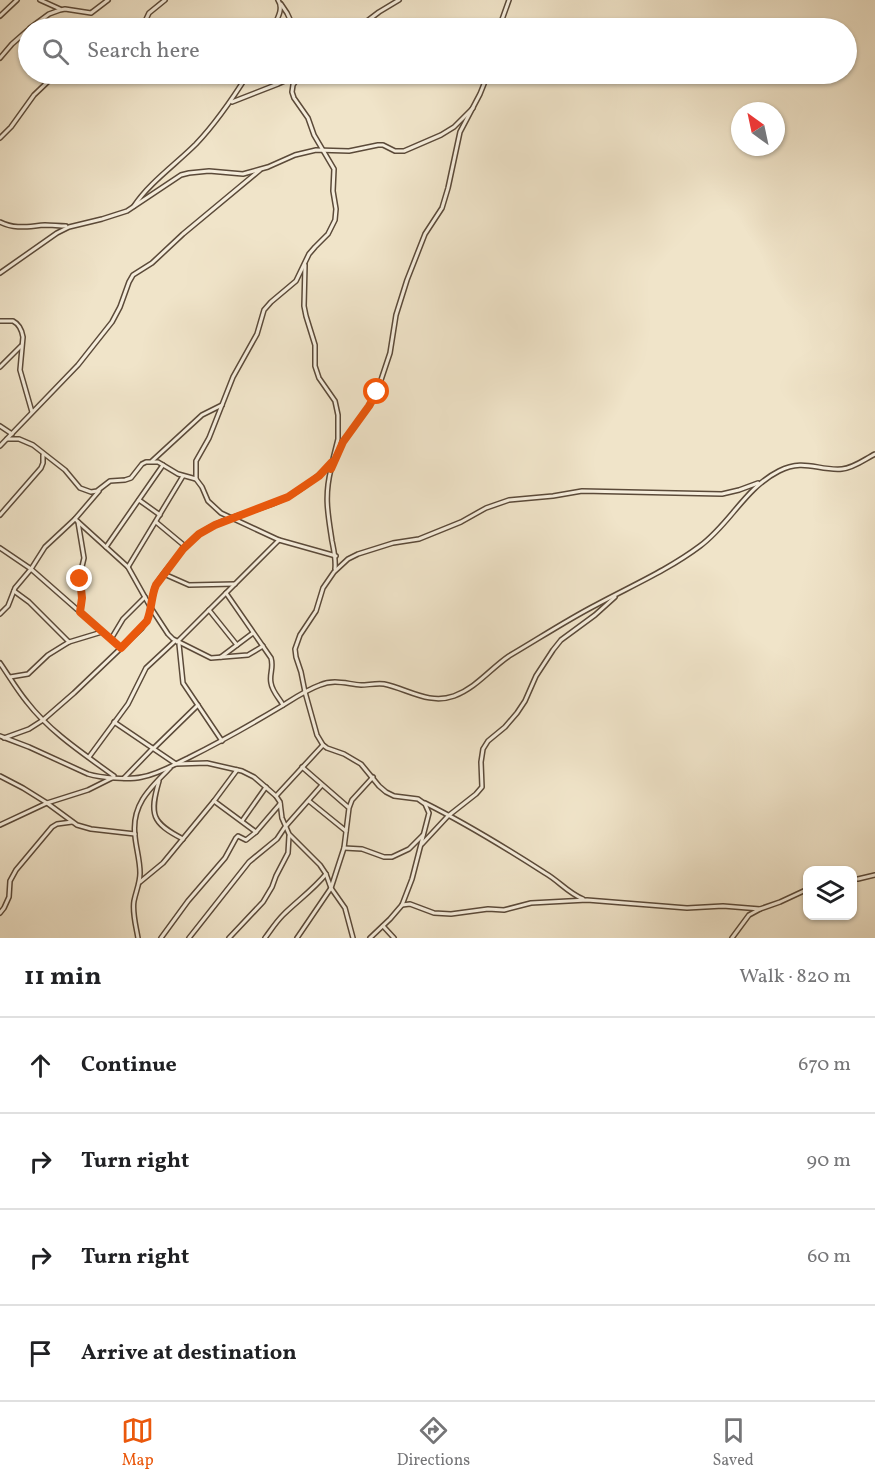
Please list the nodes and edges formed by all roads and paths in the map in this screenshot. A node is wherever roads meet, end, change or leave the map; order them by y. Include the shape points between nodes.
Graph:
1 (17, 0) edge
2 (39, 0) edge
3 (108, 0) edge
4 (165, 0) edge
5 (399, 0) edge
6 (509, 0) edge
7 (279, 2) edge
8 (60, 10) junction
9 (0, 16) edge
10 (44, 18) edge
11 (147, 18) edge
12 (277, 18) edge
13 (289, 18) edge
14 (371, 18) edge
15 (502, 18) edge
16 (18, 39) edge
17 (0, 58) edge
18 (45, 84) edge
19 (242, 84) edge
20 (276, 84) edge
21 (293, 84) edge
22 (484, 84) edge
23 (230, 103) junction
24 (473, 108) junction
25 (0, 138) edge
26 (322, 150) junction
27 (261, 169) junction
28 (132, 207) junction
29 (0, 222) edge
30 (69, 226) junction
31 (306, 260) junction
32 (0, 273) edge
33 (0, 321) edge
34 (23, 345) junction
35 (0, 367) edge
36 (222, 405) junction
37 (32, 412) junction
38 (0, 426) edge
39 (12, 434) junction
40 (7, 439) junction
41 (0, 446) edge
42 (43, 453) junction
43 (875, 454) edge
44 (152, 461) junction
45 (332, 462) junction
46 (163, 465) junction
47 (331, 469) junction
48 (184, 476) junction
49 (196, 479) junction
50 (760, 482) junction
51 (100, 489) junction
52 (139, 500) junction
53 (0, 515) edge
54 (160, 515) junction
55 (231, 519) junction
56 (77, 521) junction
57 (156, 522) junction
58 (279, 540) junction
59 (106, 547) junction
60 (186, 547) junction
61 (0, 549) edge
62 (336, 556) junction
63 (128, 567) junction
64 (31, 569) junction
65 (334, 572) junction
66 (164, 574) junction
67 (235, 584) junction
68 (14, 591) junction
69 (226, 593) junction
70 (618, 593) junction
71 (145, 597) junction
72 (151, 608) junction
73 (209, 610) junction
74 (80, 612) junction
75 (0, 614) edge
76 (102, 632) junction
77 (254, 633) junction
78 (111, 639) junction
79 (69, 642) junction
80 (177, 642) junction
81 (237, 645) junction
82 (263, 646) junction
83 (121, 648) junction
84 (220, 658) junction
85 (0, 663) edge
86 (10, 677) junction
87 (304, 692) junction
88 (198, 705) junction
89 (283, 705) junction
90 (43, 720) junction
91 (114, 722) junction
92 (2, 737) edge
93 (222, 741) junction
94 (323, 744) junction
95 (153, 748) junction
96 (89, 757) junction
97 (174, 765) junction
98 (302, 767) junction
99 (237, 770) junction
100 (0, 777) edge
101 (114, 777) junction
102 (373, 777) junction
103 (124, 778) junction
104 (159, 778) junction
105 (322, 785) junction
106 (266, 787) junction
107 (276, 796) junction
108 (418, 799) junction
109 (214, 801) junction
110 (309, 801) junction
111 (47, 803) junction
112 (280, 804) junction
113 (349, 808) junction
114 (448, 816) junction
115 (242, 821) junction
116 (72, 822) junction
117 (0, 825) edge
118 (285, 827) junction
119 (346, 831) junction
120 (256, 832) junction
121 (424, 832) junction
122 (135, 834) junction
123 (289, 834) junction
124 (183, 839) junction
125 (420, 845) junction
126 (344, 848) junction
127 (326, 874) junction
128 (875, 875) edge
129 (857, 879) edge
130 (139, 884) junction
131 (331, 888) junction
132 (803, 891) edge
133 (585, 900) junction
134 (402, 905) junction
135 (760, 909) junction
136 (0, 913) edge
137 (383, 927) junction
138 (138, 938) edge
139 (161, 938) edge
140 (189, 938) edge
141 (229, 938) edge
142 (265, 938) edge
143 (297, 938) edge
144 (353, 938) edge
145 (370, 938) edge
146 (394, 938) edge
147 (732, 938) edge

1 - 9 street
2 - 8 street
3 - 8 street via 91,13
4 - 11 street
5 - 14 street
6 - 15 street
7 - 12 street
7 - 13 street
8 - 10 street
16 - 17 street
18 - 25 street
19 - 23 street
20 - 23 street
21 - 26 street via 294,98
22 - 24 street
23 - 28 street via 202,138
24 - 26 street via 454,127 404,151 378,145 349,151
24 - 47 street via 460,132 442,208 422,241 400,298 390,353 377,392 343,442
26 - 27 street via 305,152
26 - 31 street via 334,169 335,220
27 - 28 street via 243,174 209,171 181,175
27 - 37 street via 134,275 112,322
28 - 30 street via 127,212
29 - 30 street via 22,228
30 - 32 street
31 - 36 street via 296,280 264,310 257,334
31 - 45 street via 304,306 315,345 315,366 335,401 338,415 338,439
33 - 34 street via 16,322
34 - 35 street
34 - 37 street via 20,370
36 - 44 street via 202,415
36 - 49 street via 196,461
37 - 39 street
38 - 39 street
39 - 40 street
40 - 41 street
40 - 42 street via 26,441
42 - 51 street via 80,488 91,492
42 - 53 street via 41,468
43 - 50 street via 844,469 790,466
44 - 46 street
44 - 51 street via 142,464 131,478 110,481
45 - 47 street
45 - 55 street via 288,497
46 - 48 street
46 - 52 street
47 - 62 street via 326,503
48 - 49 street
48 - 54 street
49 - 55 street via 212,506
50 - 65 street via 722,494 582,491 508,500 419,539 358,554
50 - 70 street via 706,542
51 - 56 street
52 - 54 street
52 - 59 street
54 - 57 street
55 - 58 street
55 - 60 street via 207,529
56 - 59 street
56 - 64 street via 48,543
56 - 74 street via 84,558
57 - 60 street
57 - 63 street
58 - 62 street
58 - 67 street
59 - 63 street
60 - 66 street
61 - 64 street
62 - 65 street
63 - 71 street
64 - 68 street
64 - 74 street
65 - 87 street via 322,588 316,611 296,645
66 - 67 street via 189,585
66 - 72 street via 154,589
67 - 69 street
68 - 75 street
68 - 79 street
69 - 73 street
69 - 77 street
70 - 87 street via 501,661 483,679 455,696 425,698 382,684 335,682
70 - 114 street via 553,650 518,713 483,749 482,787
71 - 72 street
71 - 78 street via 123,619
72 - 80 street
72 - 83 street via 147,621
73 - 80 street
73 - 81 street
74 - 76 street
76 - 78 street
76 - 79 street
77 - 81 street
77 - 82 street
78 - 83 street
79 - 86 street via 28,674
80 - 84 street via 207,657
80 - 88 street via 183,683
80 - 91 street via 146,668 135,693
81 - 84 street
82 - 84 street via 248,655
82 - 89 street via 272,662 270,681
83 - 90 street
85 - 86 street
86 - 90 street
87 - 89 street
87 - 94 street
88 - 93 street
88 - 95 street
89 - 93 street
90 - 92 street
90 - 96 street
91 - 95 street
91 - 96 street
92 - 101 street via 96,777
93 - 97 street
94 - 98 street
94 - 102 street via 356,760
95 - 97 street
95 - 103 street
96 - 101 street
97 - 99 street via 207,763
97 - 103 street via 154,775
97 - 104 street
98 - 105 street
98 - 107 street
99 - 106 street
99 - 109 street
100 - 111 street
101 - 103 street
101 - 111 street
102 - 108 street via 394,796
102 - 113 street
104 - 122 street via 140,803
104 - 124 street via 154,812 166,831
105 - 110 street
105 - 113 street
106 - 107 street
106 - 115 street
107 - 112 street
108 - 114 street
108 - 121 street via 429,813
109 - 115 street
109 - 124 street
110 - 118 street
110 - 119 street
111 - 116 street
111 - 117 street
112 - 118 street
112 - 120 street
113 - 119 street
114 - 125 street
114 - 133 street
115 - 120 street
116 - 122 street via 92,829
116 - 136 street via 52,827 16,870
118 - 123 street
118 - 140 street via 277,839 249,862
119 - 126 street
120 - 139 street via 246,840 236,838 225,858
121 - 125 street
121 - 126 street via 409,849 392,857
122 - 130 street
123 - 127 street
123 - 141 street via 288,853 272,887
124 - 130 street
125 - 134 street
126 - 131 street
127 - 131 street
127 - 142 street via 273,925
128 - 129 street
130 - 138 street via 134,906
131 - 143 street
131 - 144 street via 345,908
132 - 135 street
133 - 134 street via 451,914
133 - 135 street
134 - 137 street
135 - 147 street via 749,915
137 - 145 street
137 - 146 street

